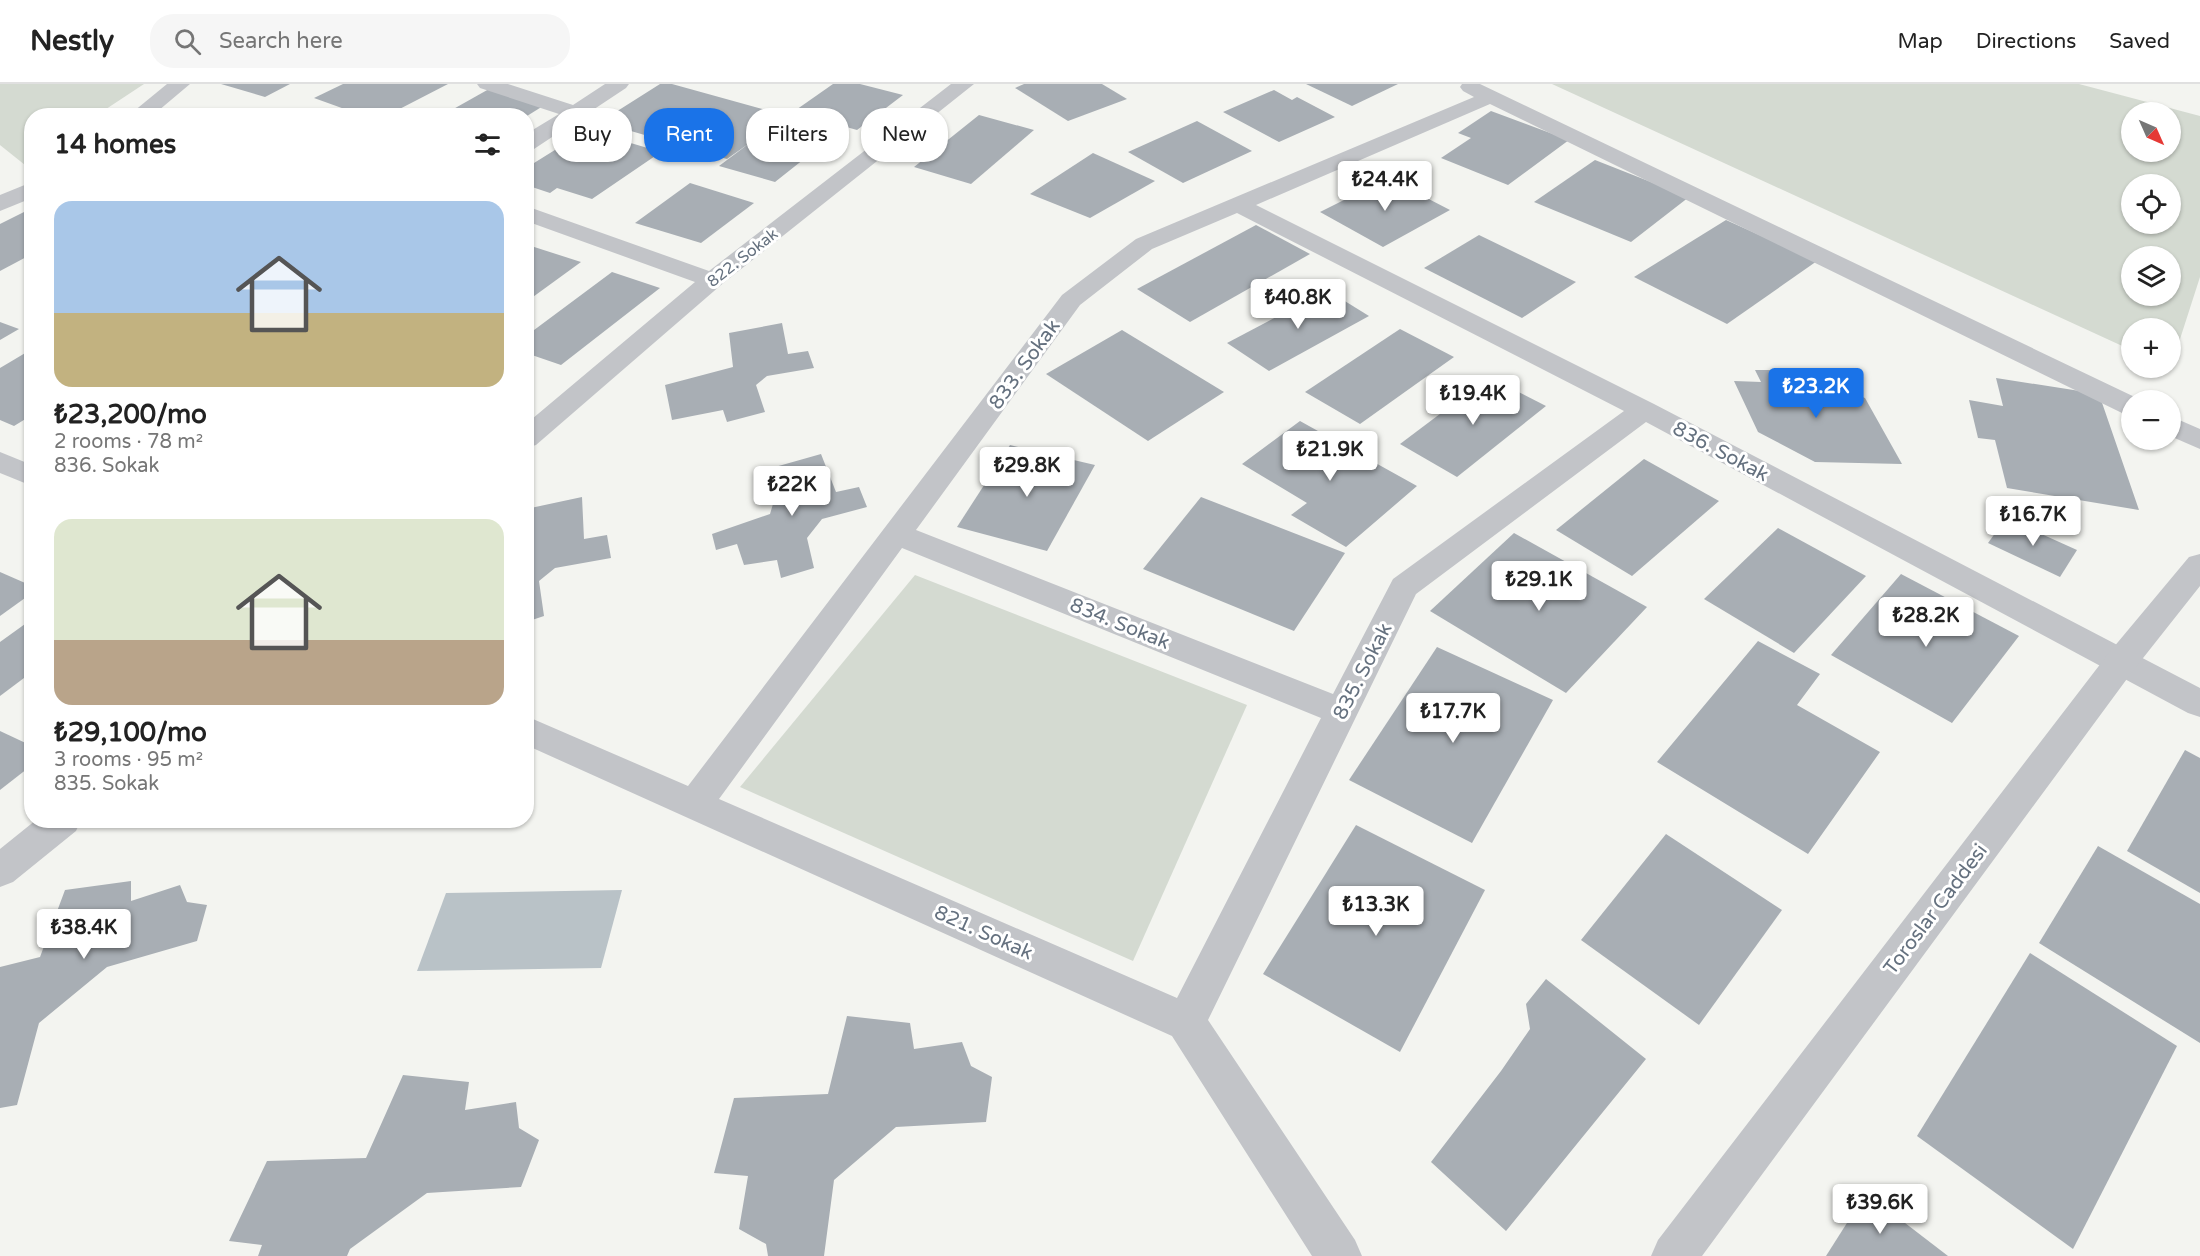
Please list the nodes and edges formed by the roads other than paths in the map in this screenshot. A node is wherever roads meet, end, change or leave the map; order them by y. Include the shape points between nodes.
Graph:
1 (180, 84) edge
2 (487, 84) edge
3 (619, 84) edge
4 (964, 84) edge
5 (1463, 84) edge
6 (1490, 97) junction
7 (148, 108) edge
8 (562, 108) edge
9 (581, 108) edge
10 (552, 127) edge
11 (534, 139) edge
12 (24, 193) edge
13 (0, 204) edge
14 (1239, 205) junction
15 (534, 216) edge
16 (712, 280) junction
17 (2121, 401) edge
18 (1644, 410) junction
19 (2181, 430) edge
20 (534, 432) edge
21 (2200, 440) edge
22 (898, 535) junction
23 (2200, 565) edge
24 (2120, 663) junction
25 (2200, 704) edge
26 (1342, 712) junction
27 (534, 733) edge
28 (696, 803) junction
29 (53, 828) edge
30 (0, 871) edge
31 (1186, 1022) junction
32 (1339, 1256) edge
33 (1674, 1256) edge

1 - 7 street
2 - 8 street
3 - 9 street
4 - 16 street, 822. Sokak
5 - 6 street
6 - 14 street, 833. Sokak
6 - 17 street
10 - 11 street
12 - 13 street
14 - 18 street, 836. Sokak
14 - 22 street, 833. Sokak via 1144,244 1071,300
15 - 16 street
16 - 20 street, 822. Sokak
18 - 24 street, 836. Sokak
18 - 26 street, 835. Sokak via 1404,587
19 - 21 street
22 - 26 street, 834. Sokak
22 - 28 street, 833. Sokak
23 - 24 street, Toroslar Caddesi
24 - 25 street, 836. Sokak
24 - 33 street, Toroslar Caddesi
26 - 31 street, 835. Sokak
27 - 28 street, 821. Sokak
28 - 31 street, 821. Sokak
29 - 30 street
31 - 32 street

